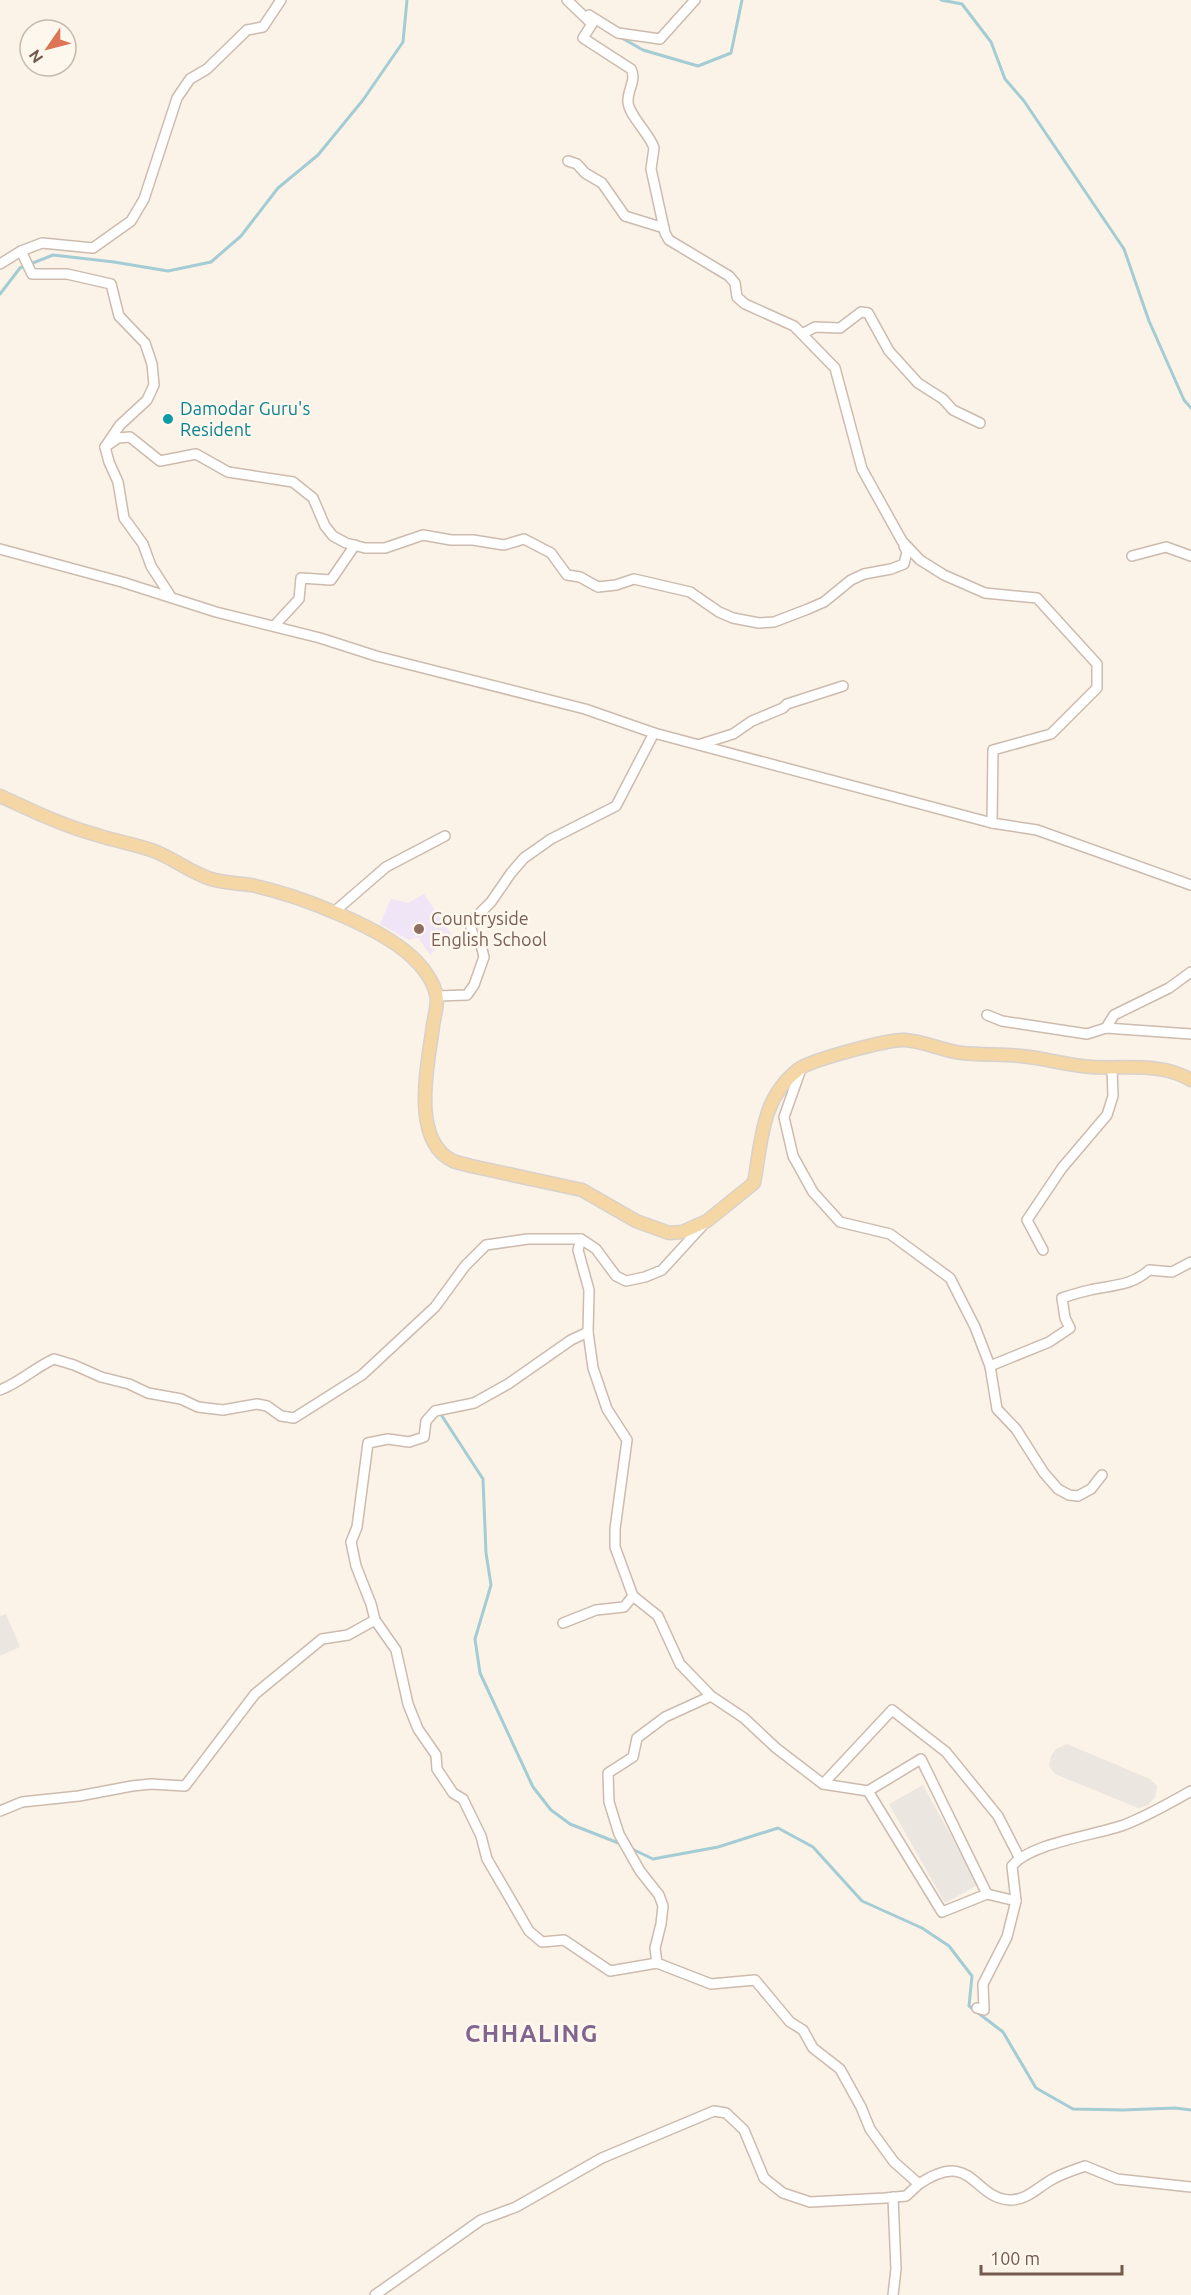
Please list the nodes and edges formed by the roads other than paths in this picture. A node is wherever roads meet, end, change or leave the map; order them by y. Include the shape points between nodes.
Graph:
1 (281, 0) edge
2 (568, 0) edge
3 (695, 0) edge
4 (568, 161) dead end
5 (664, 228) junction
6 (21, 251) junction
7 (0, 264) edge
8 (802, 334) junction
9 (980, 423) dead end
10 (105, 447) junction
11 (902, 541) junction
12 (355, 545) junction
13 (0, 549) edge
14 (1132, 556) dead end
15 (1191, 556) edge
16 (171, 597) junction
17 (274, 626) junction
18 (843, 686) dead end
19 (654, 733) junction
20 (698, 745) junction
21 (0, 796) edge
22 (992, 823) junction
23 (445, 836) dead end
24 (1191, 885) edge
25 (334, 912) junction
26 (1191, 972) edge
27 (437, 996) junction
28 (987, 1015) dead end
29 (1106, 1028) junction
30 (1191, 1034) edge
31 (802, 1067) junction
32 (1112, 1068) junction
33 (1191, 1080) edge
34 (707, 1221) junction
35 (580, 1239) junction
36 (1043, 1250) dead end
37 (1191, 1262) edge
38 (588, 1332) junction
39 (990, 1366) junction
40 (0, 1390) edge
41 (1102, 1475) dead end
42 (633, 1596) junction
43 (375, 1620) junction
44 (563, 1623) dead end
45 (711, 1696) junction
46 (823, 1784) junction
47 (868, 1791) junction
48 (1191, 1791) edge
49 (0, 1811) edge
50 (1019, 1857) junction
51 (987, 1894) junction
52 (1017, 1901) junction
53 (657, 1963) junction
54 (977, 2008) dead end
55 (920, 2184) junction
56 (1191, 2187) edge
57 (893, 2197) junction
58 (375, 2295) edge
59 (892, 2295) edge

1 - 6 street via 263,27 247,30 207,69 190,79 177,98 144,199 131,220 93,248 42,243
2 - 3 street via 618,33 660,39
2 - 5 street via 592,24 583,38 631,69 634,75 628,102 654,148 651,169
4 - 5 street via 602,183 625,216
5 - 8 street via 669,240 729,276 735,283 737,297 745,304 794,326
6 - 7 street
6 - 10 street via 32,274 67,274 111,284 119,316 145,343 154,385 147,400 120,425
8 - 9 street via 815,327 840,328 861,312 868,313 889,351 918,383 944,399 953,410
8 - 11 street via 835,368 862,469
10 - 12 street via 118,438 130,437 160,460 196,454 228,472 293,482 313,498 333,536
10 - 16 street via 118,482 124,518 143,544 151,566
11 - 12 street via 907,552 904,564 864,574 824,602 774,622 759,623 719,612 690,592 634,579 598,587 567,575 551,553 524,539 504,545 423,535 385,548
11 - 22 street via 920,560 985,593 1037,598 1097,664 1097,688 1051,734 993,750
12 - 17 street via 331,580 301,578 299,599
13 - 16 street
14 - 15 street via 1166,547
16 - 17 street
17 - 19 street via 585,709
18 - 20 street via 787,705 733,734
19 - 20 street
19 - 27 street via 616,806 551,839 524,858 473,920 471,928 484,957 467,995
20 - 22 street
21 - 25 main road via 95,835 154,851 210,879 272,891
22 - 24 street via 1037,830
23 - 25 street via 386,867
25 - 27 main road via 396,944 418,963
26 - 29 street via 1114,1016
27 - 34 main road via 425,1113 430,1135 452,1161 582,1190 636,1221 669,1233
28 - 29 street via 1002,1021 1087,1034
29 - 30 street
31 - 32 main road via 904,1040 960,1053 1022,1056
31 - 34 main road via 782,1084 764,1120 754,1183
31 - 39 street via 784,1117 793,1156 813,1192 840,1222 890,1234 950,1278
32 - 33 main road via 1144,1066 1182,1074
32 - 36 street via 1113,1096 1107,1115 1062,1168 1027,1220
34 - 35 street via 662,1270 626,1281 616,1276 596,1249
35 - 38 street via 578,1250 589,1290
35 - 40 street via 528,1239 486,1245 435,1307 362,1375 294,1418 257,1404 223,1410 198,1407 54,1359 17,1384
37 - 39 street via 1172,1272 1149,1270 1130,1283 1062,1298 1070,1328 1049,1342
38 - 42 street via 593,1368 607,1409 627,1440 615,1547
38 - 43 street via 474,1403 435,1411 426,1421 424,1437 409,1442 388,1439 368,1443 357,1527 351,1542
39 - 41 street via 998,1409 1058,1489 1078,1496 1091,1489
42 - 44 street via 624,1607 596,1610
42 - 45 street via 658,1616 680,1664
43 - 49 street via 348,1635 322,1639 255,1694 185,1786 132,1786 22,1802
43 - 53 street via 396,1650 408,1704 418,1729 436,1755 437,1769 453,1793 463,1799 487,1859 529,1931 542,1942 564,1940 610,1971
45 - 46 street via 744,1718
45 - 53 street via 665,1717 637,1738 633,1757 608,1773 609,1802 620,1834 663,1906 655,1948
46 - 47 street
46 - 50 street via 892,1710 946,1752 998,1816
47 - 51 street via 942,1912
47 - 51 street via 921,1759
48 - 50 street via 1124,1825
50 - 52 street via 1012,1866
51 - 52 street
52 - 54 street via 1007,1936 983,1984 984,2010
53 - 55 street via 711,1984 755,1980 790,2022 803,2030 813,2048 840,2068 870,2129 894,2162
55 - 56 street via 933,2175 954,2171 970,2175 992,2195 1008,2200 1024,2198 1053,2179 1085,2166 1117,2179
55 - 57 street via 906,2196
57 - 58 street via 810,2202 783,2193 764,2178 744,2130 726,2113 714,2111 602,2158 516,2207 481,2220
57 - 59 street via 896,2269

